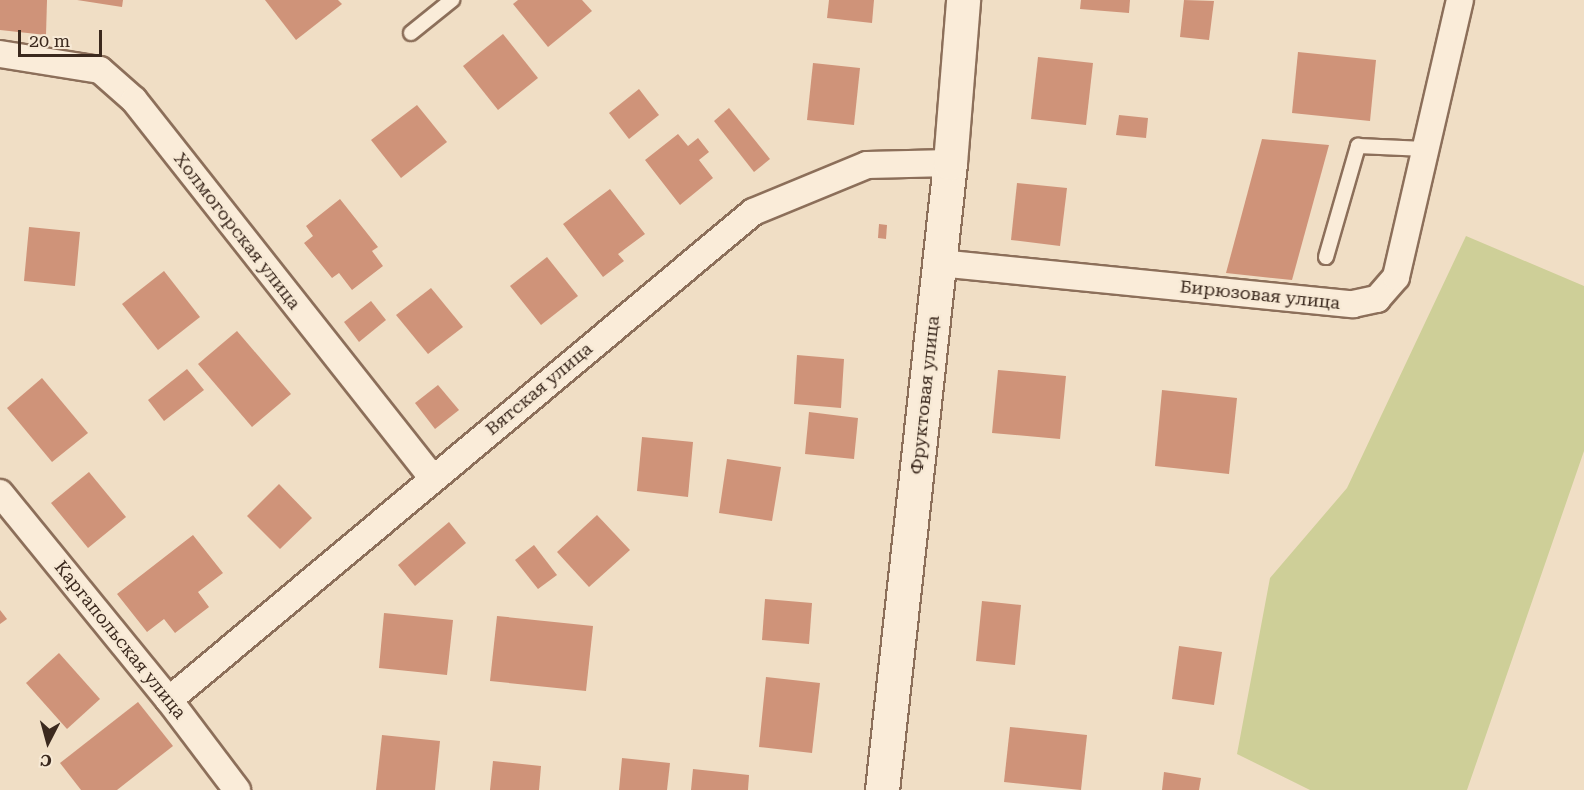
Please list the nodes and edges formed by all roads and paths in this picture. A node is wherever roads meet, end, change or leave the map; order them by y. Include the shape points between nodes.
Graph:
1 (452, 0) edge
2 (963, 0) edge
3 (1460, 0) edge
4 (411, 33) dead end
5 (0, 54) edge
6 (1425, 149) junction
7 (950, 163) junction
8 (1326, 256) dead end
9 (939, 263) junction
10 (432, 478) junction
11 (0, 493) edge
12 (169, 700) junction
13 (237, 790) edge
14 (882, 790) edge

1 - 4 lane
2 - 7 street, Фруктовая улица
3 - 6 street, Бирюзовая улица
5 - 10 street, Холмогорская улица via 100,70 134,100
6 - 8 lane via 1358,146
6 - 9 street, Бирюзовая улица via 1396,277 1377,299 1353,304
7 - 9 street, Фруктовая улица
7 - 10 street, Вятская улица via 867,165 753,212
9 - 14 street, Фруктовая улица
10 - 12 street, Вятская улица
11 - 12 street, Каргапольская улица
12 - 13 street, Каргапольская улица

